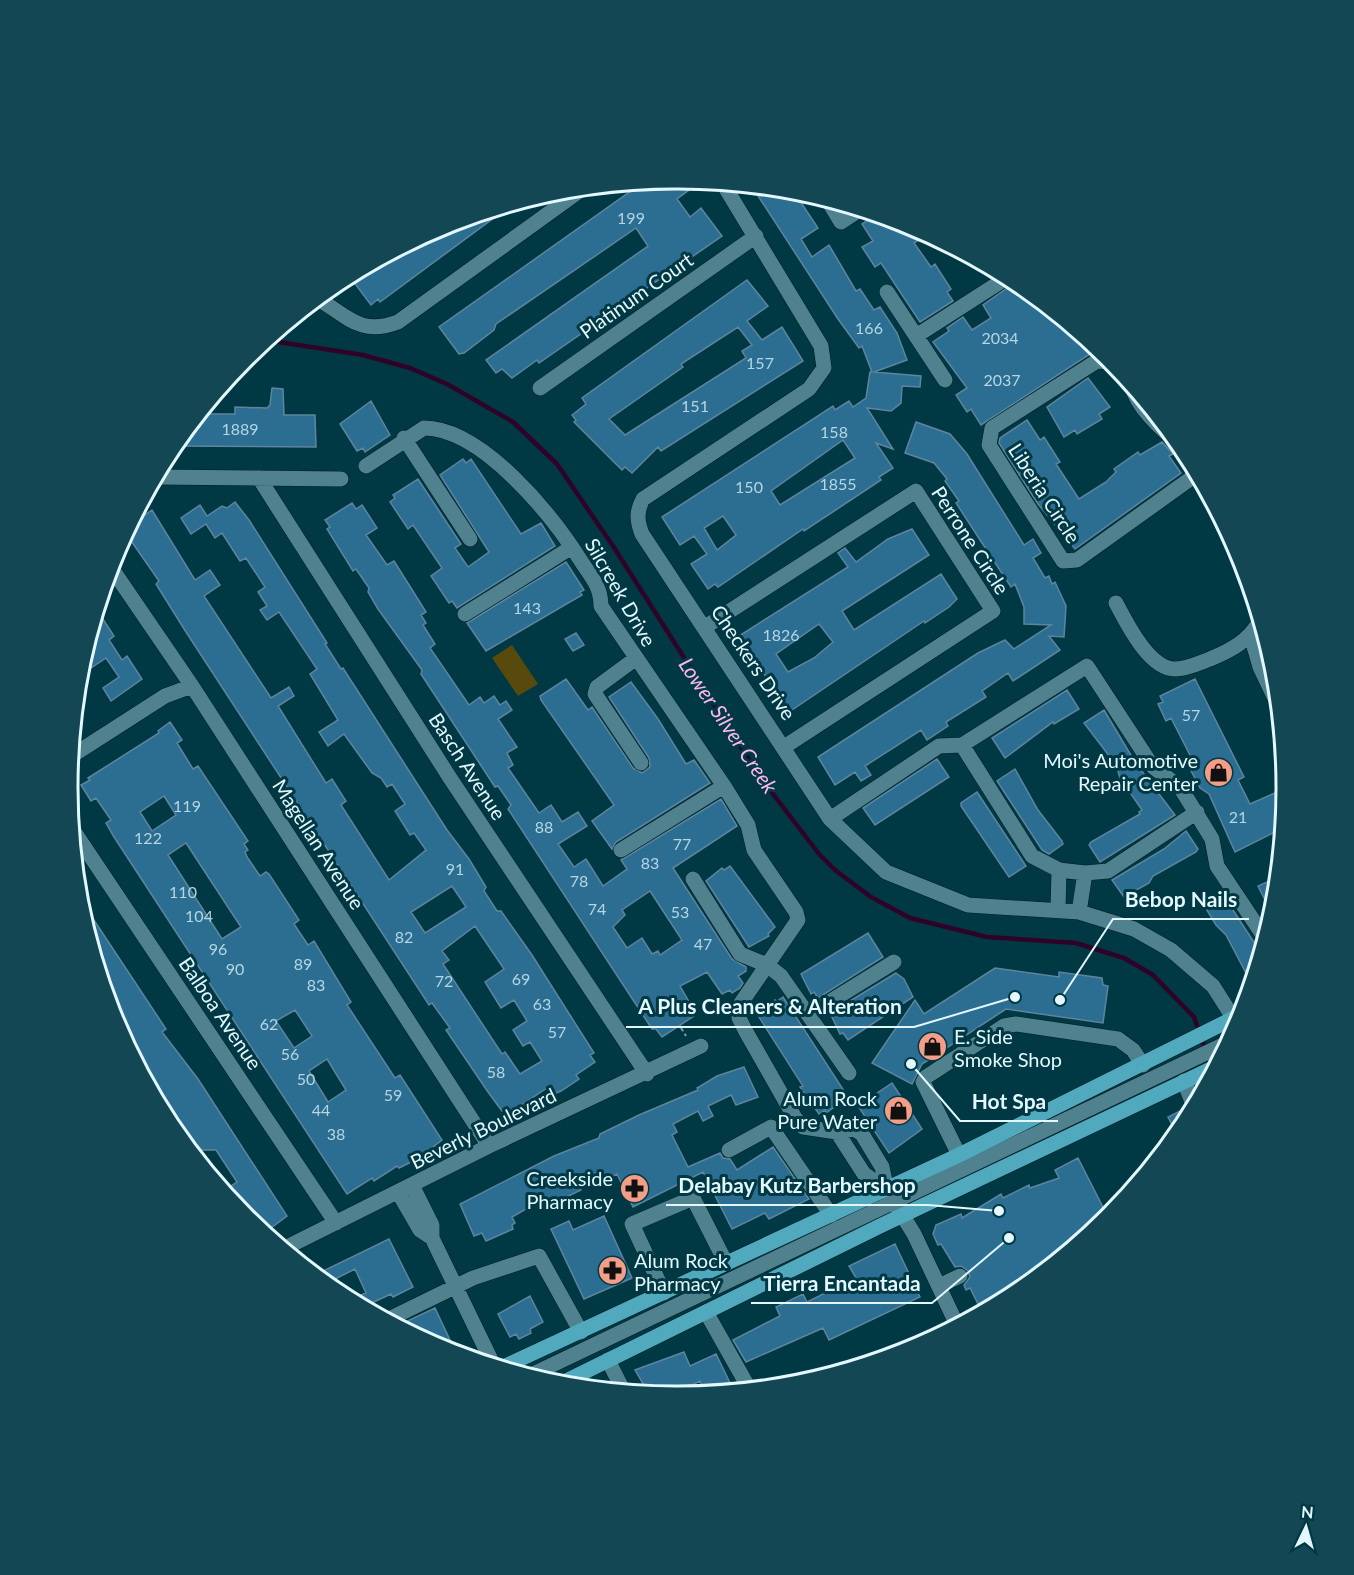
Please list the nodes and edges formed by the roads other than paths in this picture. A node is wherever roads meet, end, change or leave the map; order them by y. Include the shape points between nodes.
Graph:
1 (728, 191) edge
2 (569, 199) edge
3 (833, 209) edge
4 (852, 215) edge
5 (756, 236) junction
6 (999, 283) edge
7 (887, 292) dead end
8 (325, 303) edge
9 (916, 336) junction
10 (1099, 362) edge
11 (945, 380) dead end
12 (540, 388) dead end
13 (404, 438) junction
14 (366, 466) dead end
15 (165, 477) edge
16 (258, 478) junction
17 (341, 478) dead end
18 (1190, 479) edge
19 (470, 538) dead end
20 (572, 547) junction
21 (117, 576) edge
22 (1116, 603) dead end
23 (465, 614) dead end
24 (705, 627) junction
25 (1255, 629) edge
26 (1251, 636) junction
27 (635, 660) junction
28 (1265, 678) edge
29 (192, 686) junction
30 (962, 746) junction
31 (784, 747) junction
32 (79, 751) edge
33 (640, 763) dead end
34 (724, 786) junction
35 (1197, 812) junction
36 (830, 819) junction
37 (80, 841) edge
38 (621, 850) dead end
39 (1059, 870) junction
40 (1085, 873) junction
41 (693, 879) dead end
42 (1058, 910) junction
43 (1079, 912) junction
44 (1259, 929) edge
45 (894, 962) dead end
46 (767, 965) junction
47 (1232, 1010) edge
48 (810, 1014) junction
49 (1227, 1023) edge
50 (701, 1046) dead end
51 (1216, 1048) edge
52 (1143, 1065) junction
53 (1204, 1072) edge
54 (849, 1073) dead end
55 (647, 1074) junction
56 (1184, 1081) junction
57 (1190, 1096) edge
58 (837, 1132) junction
59 (489, 1146) junction
60 (729, 1150) dead end
61 (959, 1155) junction
62 (412, 1185) junction
63 (398, 1192) junction
64 (895, 1203) junction
65 (831, 1215) junction
66 (336, 1223) junction
67 (432, 1238) junction
68 (291, 1245) edge
69 (726, 1263) junction
70 (960, 1276) dead end
71 (455, 1286) junction
72 (939, 1286) junction
73 (664, 1293) junction
74 (706, 1312) junction
75 (395, 1316) edge
76 (954, 1318) edge
77 (581, 1332) junction
78 (489, 1357) edge
79 (609, 1360) junction
80 (512, 1363) edge
81 (541, 1370) edge
82 (574, 1377) edge
83 (745, 1382) edge
84 (620, 1383) edge

1 - 5 street, Checkers Drive
2 - 8 street via 398,322 380,328 365,327
3 - 4 street via 841,222
5 - 12 street, Platinum Court
5 - 24 street, Checkers Drive via 821,346 824,368 808,389 654,489 638,509 642,534
6 - 9 street
7 - 9 street
9 - 11 street
10 - 18 street, Liberia Circle via 992,428 989,445 1063,561 1077,560
13 - 14 street, Silcreek Drive
13 - 19 street
13 - 20 street, Silcreek Drive via 424,428 435,428 483,453 513,476
15 - 16 street
16 - 17 street
16 - 55 street, Basch Avenue via 450,778
20 - 23 street
20 - 27 street, Silcreek Drive via 601,592 601,606
21 - 29 street, Magellan Avenue
22 - 26 street via 1134,638 1163,666 1173,669 1228,652
24 - 31 street, Checkers Drive
24 - 31 street, Perrone Circle via 916,491 993,611
25 - 26 street
26 - 28 street
27 - 33 street via 597,687 595,694
27 - 34 street, Silcreek Drive
29 - 32 street via 165,696
29 - 59 street, Magellan Avenue
30 - 35 street via 1087,666 1153,767 1180,787
30 - 36 street via 939,746
30 - 39 street via 1032,856
31 - 36 street, Checkers Drive
34 - 38 street
34 - 46 street, Silcreek Drive via 748,825 754,850 798,920
35 - 40 street via 1108,871
35 - 44 street via 1212,839 1217,866
36 - 42 street, Checkers Drive via 886,872 968,905
37 - 66 street, Balboa Avenue
39 - 40 street
39 - 42 street
40 - 43 street
41 - 46 street via 740,954
42 - 43 street, Checkers Drive
43 - 47 street, Checkers Drive via 1134,929 1171,950 1213,987
45 - 48 street
46 - 48 street via 781,976
46 - 58 street, Silcreek Drive via 741,1003 739,1018 795,1118 803,1127
48 - 54 street
49 - 52 main road
50 - 55 street, Beverly Boulevard
51 - 64 street
52 - 61 main road
52 - 61 street via 1133,1050 1118,1039 1016,1024 1005,1026 923,1082
53 - 56 main road
55 - 59 street, Beverly Boulevard
56 - 57 street
56 - 64 main road
58 - 64 street via 864,1174
58 - 64 street, Silcreek Drive via 854,1129 862,1134 882,1167
59 - 62 street, Beverly Boulevard
60 - 65 street via 771,1127
61 - 64 main road
62 - 63 street, Beverly Boulevard
62 - 67 street via 432,1225
63 - 66 street, Beverly Boulevard
63 - 67 street via 420,1230
64 - 65 main road
64 - 72 street
64 - 74 main road
64 - 81 street
65 - 69 main road
66 - 68 street, Beverly Boulevard
67 - 71 street
69 - 73 main road
69 - 73 street via 693,1198 632,1224
70 - 72 street
71 - 75 street
71 - 77 street via 539,1256
71 - 78 street
72 - 76 street
73 - 77 main road
74 - 79 main road
74 - 83 street
77 - 80 main road
79 - 82 main road
79 - 84 street

